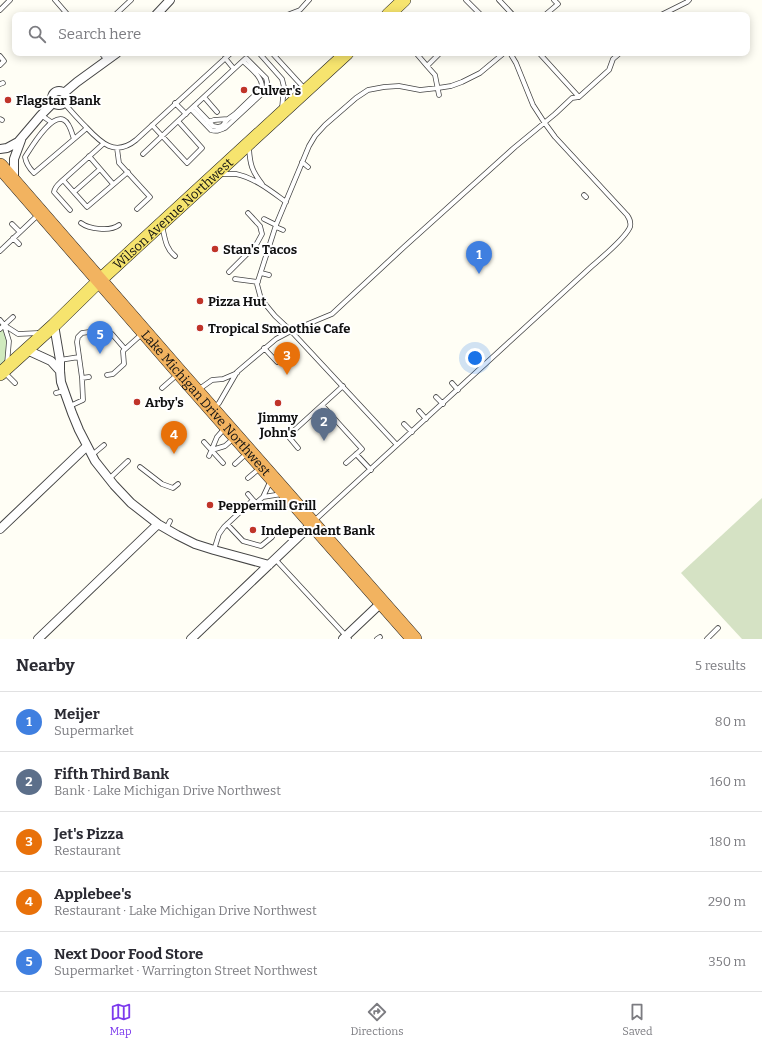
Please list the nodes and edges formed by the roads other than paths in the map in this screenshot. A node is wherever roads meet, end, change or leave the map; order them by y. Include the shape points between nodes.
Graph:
1 (10, 0) edge
2 (55, 0) edge
3 (131, 0) edge
4 (170, 0) edge
5 (309, 0) edge
6 (404, 0) edge
7 (466, 0) edge
8 (499, 0) edge
9 (562, 0) edge
10 (689, 0) edge
11 (556, 2) edge
12 (0, 10) edge
13 (65, 12) edge
14 (118, 12) edge
15 (159, 12) edge
16 (295, 12) edge
17 (391, 12) edge
18 (477, 12) edge
19 (510, 12) edge
20 (548, 12) edge
21 (667, 12) edge
22 (0, 56) edge
23 (103, 56) edge
24 (113, 56) edge
25 (227, 56) edge
26 (262, 56) edge
27 (275, 56) edge
28 (343, 56) edge
29 (419, 56) edge
30 (437, 56) edge
31 (500, 56) edge
32 (512, 56) edge
33 (542, 56) edge
34 (616, 56) edge
35 (225, 58) junction
36 (107, 61) junction
37 (243, 61) junction
38 (0, 65) edge
39 (427, 66) junction
40 (234, 69) junction
41 (457, 84) junction
42 (402, 87) junction
43 (438, 88) junction
44 (461, 88) dead end
45 (306, 90) junction
46 (64, 93) junction
47 (408, 93) dead end
48 (439, 95) dead end
49 (204, 97) junction
50 (579, 97) junction
51 (356, 98) junction
52 (360, 102) dead end
53 (53, 103) junction
54 (64, 103) junction
55 (175, 103) junction
56 (193, 107) junction
57 (217, 112) dead end
58 (281, 112) junction
59 (186, 114) junction
60 (41, 115) junction
61 (228, 119) junction
62 (178, 121) junction
63 (51, 122) junction
64 (208, 122) junction
65 (544, 122) junction
66 (152, 125) junction
67 (325, 125) junction
68 (87, 128) junction
69 (328, 128) dead end
70 (162, 137) junction
71 (21, 139) junction
72 (74, 139) junction
73 (312, 140) junction
74 (248, 143) junction
75 (103, 144) junction
76 (316, 145) dead end
77 (117, 148) junction
78 (0, 149) edge
79 (143, 154) dead end
80 (89, 156) junction
81 (302, 162) junction
82 (0, 166) edge
83 (308, 167) dead end
84 (100, 169) junction
85 (128, 172) junction
86 (216, 174) junction
87 (63, 180) junction
88 (14, 182) junction
89 (113, 184) junction
90 (262, 185) junction
91 (74, 192) junction
92 (286, 202) junction
93 (137, 209) dead end
94 (70, 210) dead end
95 (41, 213) junction
96 (248, 213) dead end
97 (264, 219) dead end
98 (81, 223) dead end
99 (12, 224) dead end
100 (162, 224) junction
101 (119, 225) dead end
102 (276, 226) junction
103 (283, 230) dead end
104 (20, 232) junction
105 (13, 238) junction
106 (19, 244) dead end
107 (0, 250) edge
108 (268, 250) junction
109 (274, 251) dead end
110 (175, 256) dead end
111 (229, 272) dead end
112 (261, 273) junction
113 (269, 275) dead end
114 (235, 279) dead end
115 (100, 280) junction
116 (258, 282) junction
117 (260, 298) junction
118 (253, 304) dead end
119 (13, 317) dead end
120 (0, 320) edge
121 (4, 325) junction
122 (0, 329) edge
123 (50, 329) junction
124 (291, 331) junction
125 (144, 332) junction
126 (264, 348) junction
127 (125, 349) junction
128 (27, 350) junction
129 (79, 357) junction
130 (60, 360) junction
131 (277, 362) dead end
132 (3, 371) edge
133 (60, 371) junction
134 (237, 372) junction
135 (180, 373) junction
136 (107, 374) dead end
137 (82, 378) junction
138 (89, 378) dead end
139 (452, 382) dead end
140 (14, 383) dead end
141 (343, 386) junction
142 (162, 388) dead end
143 (458, 390) junction
144 (197, 391) junction
145 (436, 397) dead end
146 (443, 404) junction
147 (322, 405) junction
148 (69, 406) junction
149 (213, 410) junction
150 (419, 411) dead end
151 (426, 419) junction
152 (404, 424) dead end
153 (232, 432) junction
154 (412, 432) junction
155 (204, 442) dead end
156 (104, 445) dead end
157 (397, 445) junction
158 (87, 446) junction
159 (298, 448) dead end
160 (212, 450) junction
161 (249, 451) junction
162 (356, 454) junction
163 (92, 455) junction
164 (209, 456) dead end
165 (128, 461) dead end
166 (223, 463) dead end
167 (346, 463) dead end
168 (235, 464) dead end
169 (140, 467) dead end
170 (266, 470) junction
171 (371, 470) junction
172 (248, 478) dead end
173 (109, 479) junction
174 (178, 484) dead end
175 (248, 494) dead end
176 (288, 494) junction
177 (263, 497) junction
178 (255, 502) junction
179 (261, 509) dead end
180 (313, 523) junction
181 (227, 524) junction
182 (165, 525) junction
183 (0, 528) edge
184 (272, 536) dead end
185 (214, 550) junction
186 (272, 562) junction
187 (382, 602) junction
188 (718, 628) dead end
189 (346, 638) edge
190 (38, 639) edge
191 (191, 639) edge
192 (414, 639) edge
193 (707, 639) edge

1 - 12 lane
2 - 13 lane
3 - 14 lane
4 - 15 street
5 - 16 lane
6 - 17 main road
7 - 18 lane
8 - 19 lane
9 - 11 lane
10 - 21 lane
11 - 20 lane
22 - 38 lane via 4,61
23 - 36 lane
24 - 36 street
25 - 35 lane
26 - 58 lane via 283,83
27 - 45 lane
28 - 45 main road, Wilson Avenue Northwest
29 - 39 lane
30 - 39 lane
31 - 41 lane via 478,77
32 - 65 lane via 530,98
33 - 50 lane
34 - 50 lane via 609,70
35 - 40 lane
35 - 55 lane
36 - 46 street
37 - 40 lane
37 - 56 lane via 246,58 266,78 266,90 260,96 225,128 215,132
37 - 61 lane via 260,79 262,88
39 - 43 lane via 435,75
40 - 49 lane
41 - 43 lane
41 - 44 lane
42 - 43 lane via 420,90
42 - 47 lane
42 - 51 lane via 368,90
43 - 48 lane
45 - 58 main road, Wilson Avenue Northwest
46 - 53 street via 55,92 52,96
46 - 54 street
49 - 56 lane
49 - 57 lane
50 - 65 lane via 572,98
51 - 52 lane
51 - 67 lane via 342,113
53 - 54 street
53 - 60 street
54 - 68 lane
55 - 59 lane
55 - 66 lane
56 - 59 lane
56 - 64 lane
58 - 74 main road, Wilson Avenue Northwest
59 - 62 lane
60 - 63 lane
60 - 71 street
61 - 64 lane
61 - 64 lane via 218,127
62 - 70 lane
62 - 70 lane via 202,148 186,163
63 - 72 lane via 64,120
63 - 72 lane via 25,157 26,163 34,173
65 - 124 lane via 332,314
65 - 143 lane via 627,215 630,227 622,238
66 - 70 lane
66 - 77 lane via 129,145
67 - 69 lane
67 - 73 lane
68 - 72 lane
68 - 75 lane
70 - 79 lane
71 - 78 street via 12,146
71 - 88 street via 14,159
73 - 76 lane
73 - 81 lane
74 - 86 main road, Wilson Avenue Northwest
74 - 90 lane via 251,166
75 - 77 lane
75 - 80 lane
77 - 85 lane via 119,163
80 - 84 lane
80 - 87 lane
81 - 83 lane
81 - 92 lane
82 - 88 highway, Lake Michigan Drive Northwest
84 - 89 lane
84 - 91 lane
85 - 89 lane
85 - 93 lane via 150,197
86 - 90 lane via 241,175
86 - 100 main road, Wilson Avenue Northwest
87 - 91 lane
87 - 94 lane via 54,192
88 - 95 highway, Lake Michigan Drive Northwest
89 - 91 lane via 87,207
90 - 92 lane
92 - 102 lane
95 - 104 lane
95 - 115 highway, Lake Michigan Drive Northwest
96 - 111 lane via 260,226 262,234 256,245
97 - 102 lane
98 - 101 lane via 90,228 112,228
99 - 104 lane
100 - 110 lane via 169,251
100 - 115 main road, Wilson Avenue Northwest
102 - 103 lane
102 - 108 lane
104 - 105 lane
105 - 106 lane
105 - 107 lane
108 - 109 lane
108 - 112 lane
112 - 113 lane
112 - 116 lane
114 - 116 lane
115 - 123 main road, Wilson Avenue Northwest
115 - 125 highway, Lake Michigan Drive Northwest
116 - 117 lane
117 - 118 lane
117 - 124 lane
119 - 121 lane
120 - 121 lane
121 - 122 lane
121 - 123 lane via 18,334
121 - 132 lane via 9,340
123 - 128 main road, Wilson Avenue Northwest
123 - 130 street
124 - 126 lane
124 - 141 lane
125 - 127 lane
125 - 135 highway, Lake Michigan Drive Northwest
126 - 131 lane
126 - 134 lane
127 - 129 lane via 112,334 104,330 82,332 77,342
127 - 136 lane via 124,364 113,374
128 - 132 main road, Wilson Avenue Northwest
128 - 133 street via 51,361
129 - 130 lane
129 - 137 lane
130 - 133 street
132 - 140 lane
133 - 148 street via 60,392
134 - 144 lane via 223,379 212,380
134 - 149 lane
135 - 142 lane
135 - 144 highway, Lake Michigan Drive Northwest
137 - 138 lane
137 - 148 lane via 83,400
139 - 143 lane
141 - 147 lane via 324,400
141 - 157 lane
143 - 146 lane
144 - 149 highway, Lake Michigan Drive Northwest
145 - 146 lane
146 - 151 lane
147 - 159 lane via 286,436
147 - 162 lane via 362,449
148 - 158 street
149 - 153 highway, Lake Michigan Drive Northwest
150 - 151 lane
151 - 154 lane
152 - 154 lane
153 - 160 lane via 225,446
153 - 160 lane via 216,437
153 - 161 highway, Lake Michigan Drive Northwest
154 - 157 lane
155 - 160 lane
156 - 163 lane
157 - 171 lane
158 - 163 street
158 - 183 street
160 - 164 lane
160 - 166 lane
161 - 168 lane
161 - 170 highway, Lake Michigan Drive Northwest
162 - 167 lane
162 - 171 lane
163 - 173 street
165 - 173 lane
169 - 174 lane via 162,484 172,488
170 - 172 lane
170 - 176 highway, Lake Michigan Drive Northwest
170 - 177 lane via 270,480
171 - 180 lane
173 - 182 street via 131,503
175 - 178 lane
176 - 177 lane
176 - 180 highway, Lake Michigan Drive Northwest
177 - 178 lane
178 - 179 lane
178 - 181 lane
180 - 186 street
180 - 187 highway, Lake Michigan Drive Northwest
181 - 184 lane via 242,541 261,546
181 - 185 lane via 219,534
182 - 185 street via 184,534 195,544
182 - 190 street
185 - 186 street
186 - 189 lane
186 - 191 street
187 - 189 street
187 - 192 highway, Lake Michigan Drive Northwest
188 - 193 lane

